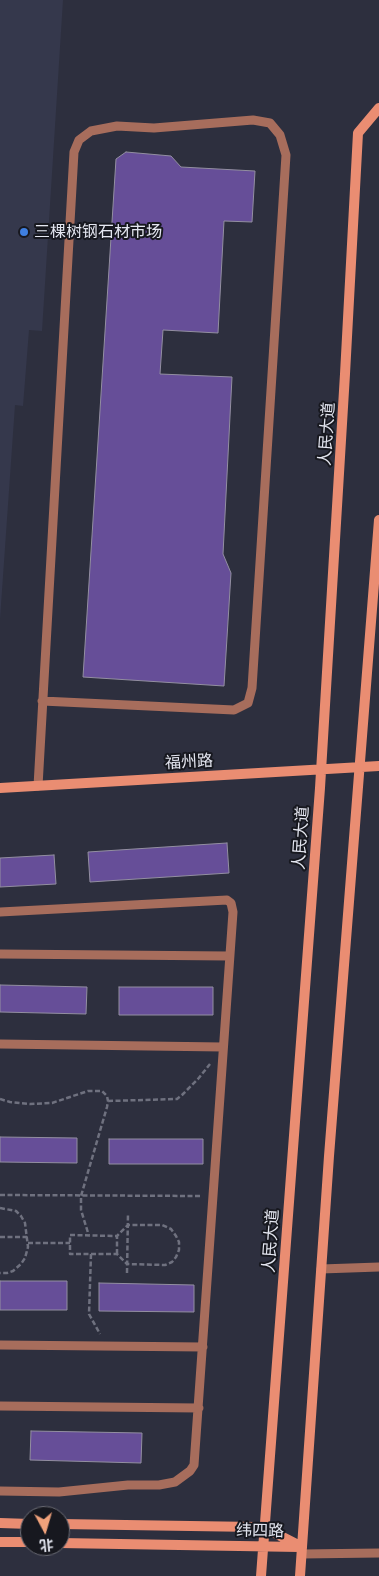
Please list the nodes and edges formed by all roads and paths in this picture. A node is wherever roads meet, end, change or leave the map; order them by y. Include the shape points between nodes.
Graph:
1 (379, 108) edge
2 (379, 520) edge
3 (42, 701) junction
4 (379, 766) edge
5 (360, 768) junction
6 (321, 770) junction
7 (38, 786) junction
8 (0, 788) edge
9 (0, 912) edge
10 (0, 954) edge
11 (229, 956) junction
12 (0, 1044) edge
13 (223, 1047) junction
14 (0, 1099) edge
15 (108, 1101) junction
16 (0, 1195) edge
17 (81, 1196) junction
18 (213, 1196) junction
19 (0, 1208) edge
20 (128, 1213) dead end
21 (128, 1225) junction
22 (89, 1236) junction
23 (117, 1236) junction
24 (0, 1237) edge
25 (27, 1237) junction
26 (28, 1243) junction
27 (70, 1243) junction
28 (91, 1254) junction
29 (117, 1254) junction
30 (127, 1264) junction
31 (379, 1266) edge
32 (321, 1269) junction
33 (0, 1273) edge
34 (127, 1273) dead end
35 (0, 1345) edge
36 (116, 1346) junction
37 (203, 1347) junction
38 (0, 1406) edge
39 (199, 1408) junction
40 (0, 1491) edge
41 (0, 1523) edge
42 (20, 1524) edge
43 (70, 1524) edge
44 (265, 1528) junction
45 (0, 1542) edge
46 (20, 1542) edge
47 (70, 1542) edge
48 (264, 1546) junction
49 (302, 1550) junction
50 (379, 1554) edge
51 (262, 1576) edge
52 (300, 1576) edge

1 - 6 street, 人民大道 via 358,134
2 - 5 street
3 - 3 lane via 74,152 79,140 91,131 116,126 154,128 253,120 270,124 280,135 286,155 252,688 248,703 234,710
3 - 7 lane
4 - 5 street, 福州路
5 - 6 street, 福州路
5 - 32 street
6 - 7 street, 福州路
6 - 44 street, 人民大道
7 - 8 street, 福州路
9 - 11 lane via 227,900 231,902 233,912
10 - 11 lane
11 - 13 lane
12 - 13 lane
13 - 15 path via 177,1099
13 - 18 lane
14 - 15 path via 30,1104 52,1103 94,1090 102,1091
15 - 17 path
16 - 17 path
17 - 18 path
17 - 22 path via 81,1210
18 - 37 lane
19 - 25 path via 21,1216
20 - 21 path
21 - 23 path
21 - 30 path
21 - 30 path via 162,1225 171,1229 179,1242 179,1250 172,1262 165,1264
22 - 23 path
22 - 27 path via 70,1236
23 - 29 path
24 - 25 path
25 - 26 path
26 - 27 path
26 - 33 path via 21,1264 13,1271
27 - 28 path via 70,1254
28 - 29 path
28 - 36 path via 89,1314 99,1333
29 - 30 path
30 - 34 path
31 - 32 lane
32 - 49 street
35 - 36 lane
36 - 37 lane
37 - 39 lane
38 - 39 lane
39 - 40 lane via 194,1465 175,1482 59,1492
41 - 42 street
43 - 44 street, 纬四路
44 - 48 street, 人民大道
44 - 49 street, 纬四路
45 - 46 street
47 - 48 street, 纬四路
48 - 49 street, 纬四路
48 - 51 street, 人民大道
49 - 50 lane
49 - 52 street

